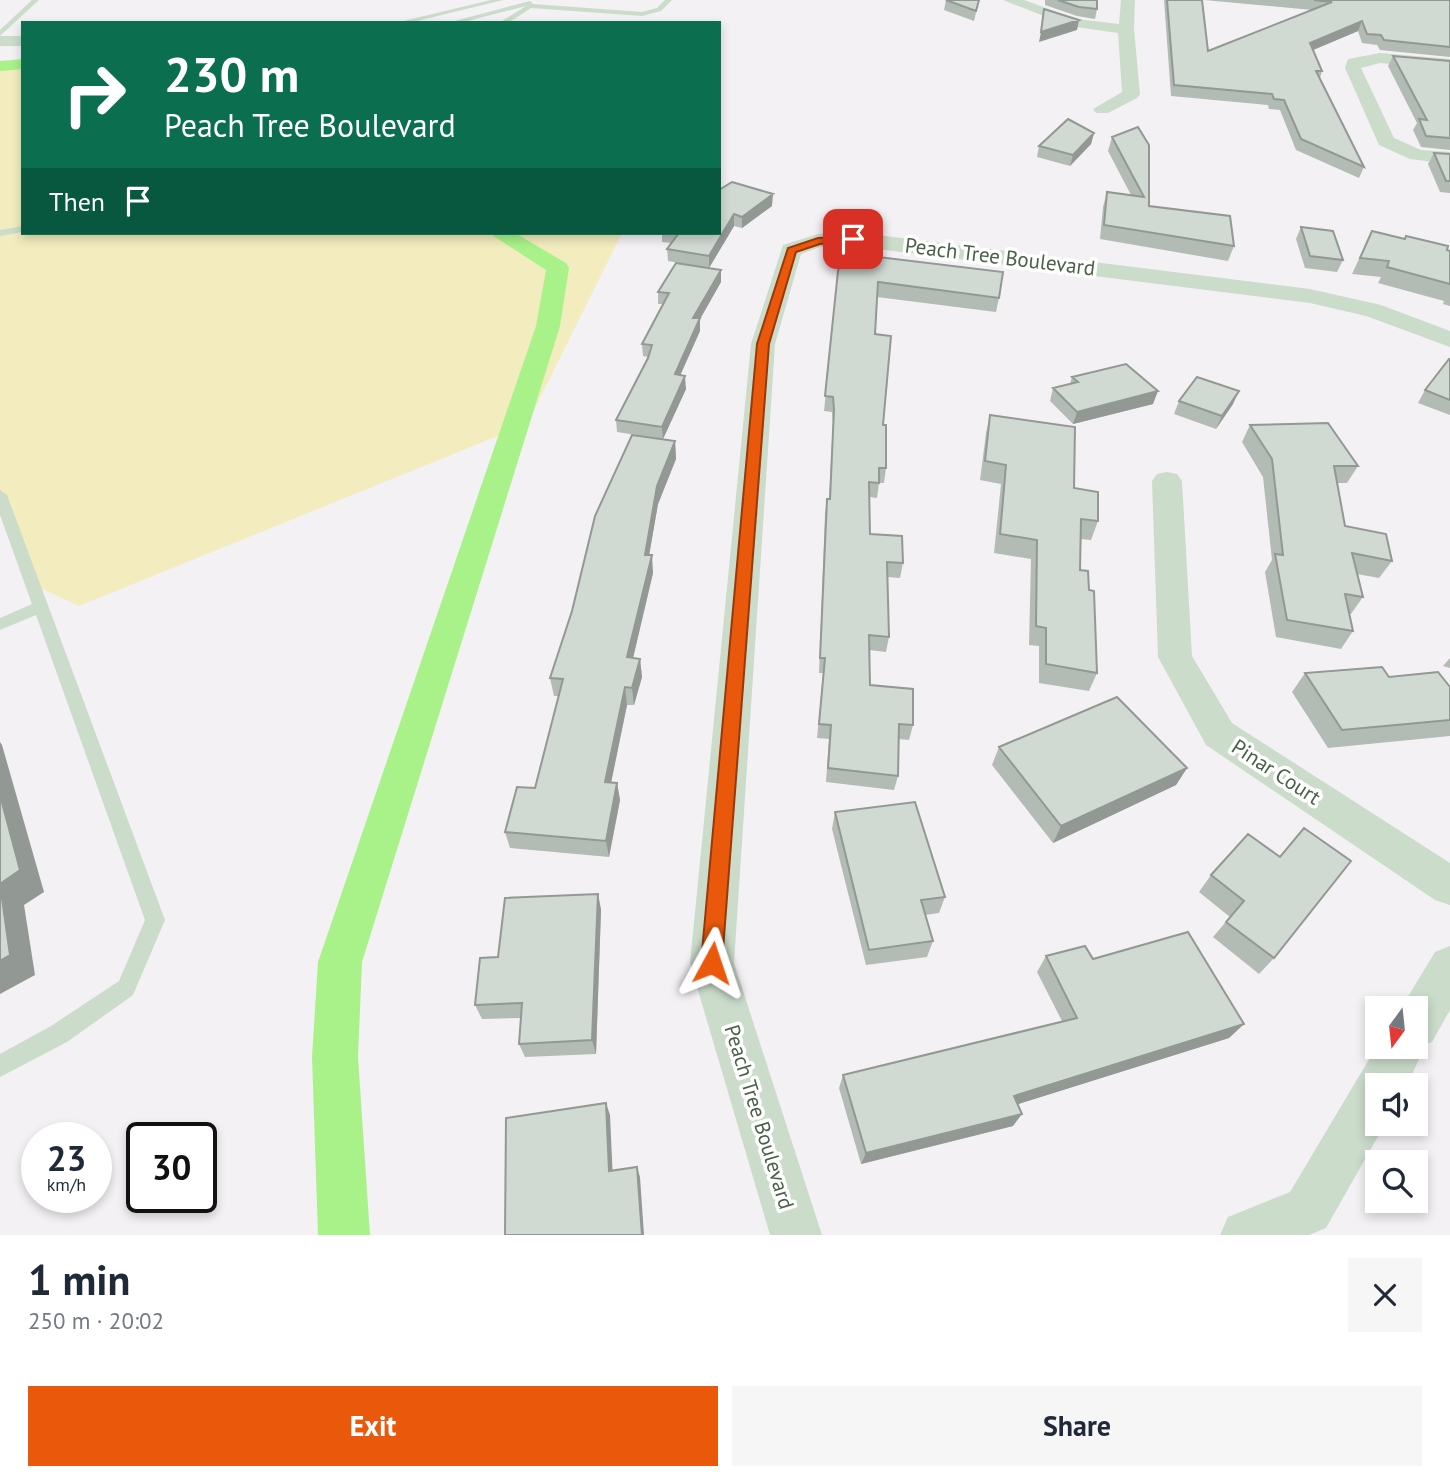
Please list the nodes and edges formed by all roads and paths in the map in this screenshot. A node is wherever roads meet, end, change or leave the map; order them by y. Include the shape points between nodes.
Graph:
1 (37, 0) edge
2 (500, 0) edge
3 (669, 0) edge
4 (1010, 0) edge
5 (1128, 0) edge
6 (529, 3) edge
7 (632, 13) junction
8 (407, 21) edge
9 (458, 21) edge
10 (505, 21) edge
11 (630, 21) edge
12 (1126, 29) junction
13 (0, 34) edge
14 (21, 40) edge
15 (0, 41) edge
16 (1450, 64) edge
17 (1102, 109) dead end
18 (1450, 158) edge
19 (21, 229) edge
20 (0, 233) edge
21 (1450, 340) edge
22 (1167, 481) dead end
23 (0, 495) edge
24 (41, 607) junction
25 (0, 624) edge
26 (1450, 886) edge
27 (1450, 967) edge
28 (1428, 1005) edge
29 (0, 1066) edge
30 (1365, 1113) edge
31 (796, 1235) edge
32 (1246, 1235) edge

1 - 13 lane
2 - 8 lane
3 - 7 lane via 659,10
4 - 12 street via 1074,23
5 - 12 street
6 - 7 lane
6 - 9 lane
6 - 10 lane
7 - 11 lane
12 - 17 street via 1131,94
14 - 15 street
16 - 18 street via 1368,58 1354,62 1353,68 1386,141 1417,155
19 - 20 lane
21 - 31 street, Peach Tree Boulevard via 1373,310 1311,296 853,239 818,241 792,250 763,344 712,963
22 - 26 street, Pinar Court via 1175,657 1219,734
23 - 24 lane
24 - 25 lane
24 - 29 lane via 155,920 126,988 59,1034
27 - 28 street
30 - 32 street via 1308,1210

